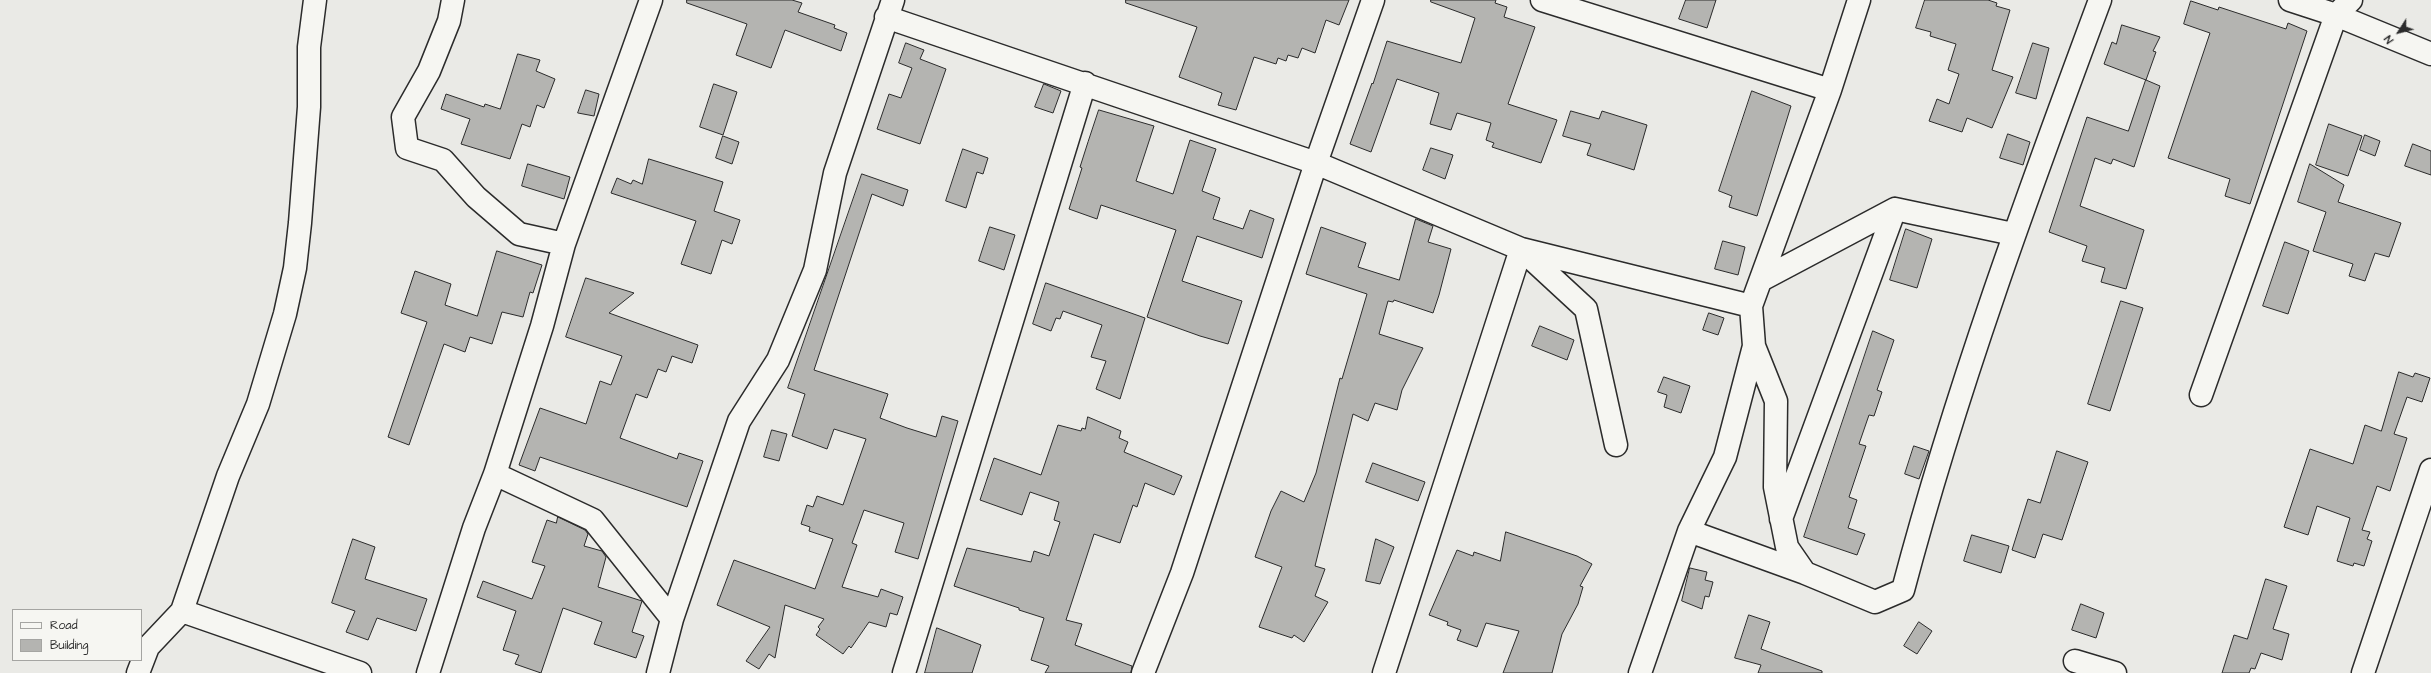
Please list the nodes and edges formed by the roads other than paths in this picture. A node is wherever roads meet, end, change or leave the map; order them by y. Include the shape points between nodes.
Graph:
1 (315, 0) edge
2 (453, 0) edge
3 (651, 0) edge
4 (1373, 0) edge
5 (1542, 0) edge
6 (1858, 0) edge
7 (2100, 0) edge
8 (2290, 0) edge
9 (2343, 7) edge
10 (889, 8) edge
11 (2431, 54) edge
12 (1085, 83) junction
13 (1830, 90) junction
14 (1316, 163) junction
15 (1895, 209) junction
16 (2013, 234) junction
17 (564, 244) junction
18 (1521, 248) junction
19 (1763, 279) junction
20 (1751, 306) junction
21 (1754, 346) junction
22 (2201, 395) dead end
23 (1616, 445) dead end
24 (2431, 470) edge
25 (495, 474) junction
26 (1781, 519) junction
27 (1689, 531) junction
28 (1805, 573) junction
29 (182, 611) junction
30 (672, 619) junction
31 (2075, 661) dead end
32 (138, 673) edge
33 (360, 673) edge
34 (428, 673) edge
35 (658, 673) edge
36 (904, 673) edge
37 (1143, 673) edge
38 (1384, 673) edge
39 (1640, 673) edge
40 (2115, 673) edge
41 (2363, 673) edge

1 - 29 street via 309,47 306,154 295,268 285,314 258,404 228,476
2 - 17 street via 449,21 429,71 403,117 407,148 442,160 476,197 519,234
3 - 17 street
4 - 14 street
5 - 13 street
6 - 13 street
7 - 16 street
8 - 9 street
9 - 11 street
9 - 22 street
10 - 12 street
10 - 30 street via 835,173 815,270 778,360 739,421
12 - 14 street
12 - 36 street
13 - 19 street
14 - 18 street
14 - 37 street via 1182,573
15 - 16 street
15 - 19 street
15 - 26 street
16 - 28 street via 1978,340 1903,590 1875,602
17 - 25 street via 542,326
18 - 20 street
18 - 23 street via 1586,309
18 - 38 street
19 - 20 street
20 - 21 street
21 - 26 street via 1776,401 1775,487
21 - 27 street via 1725,457
24 - 41 street
25 - 30 street via 593,520
25 - 34 street via 474,528
26 - 28 street via 1787,547
27 - 28 street
27 - 39 street
29 - 32 street via 148,647
29 - 33 street
30 - 35 street
31 - 40 street

